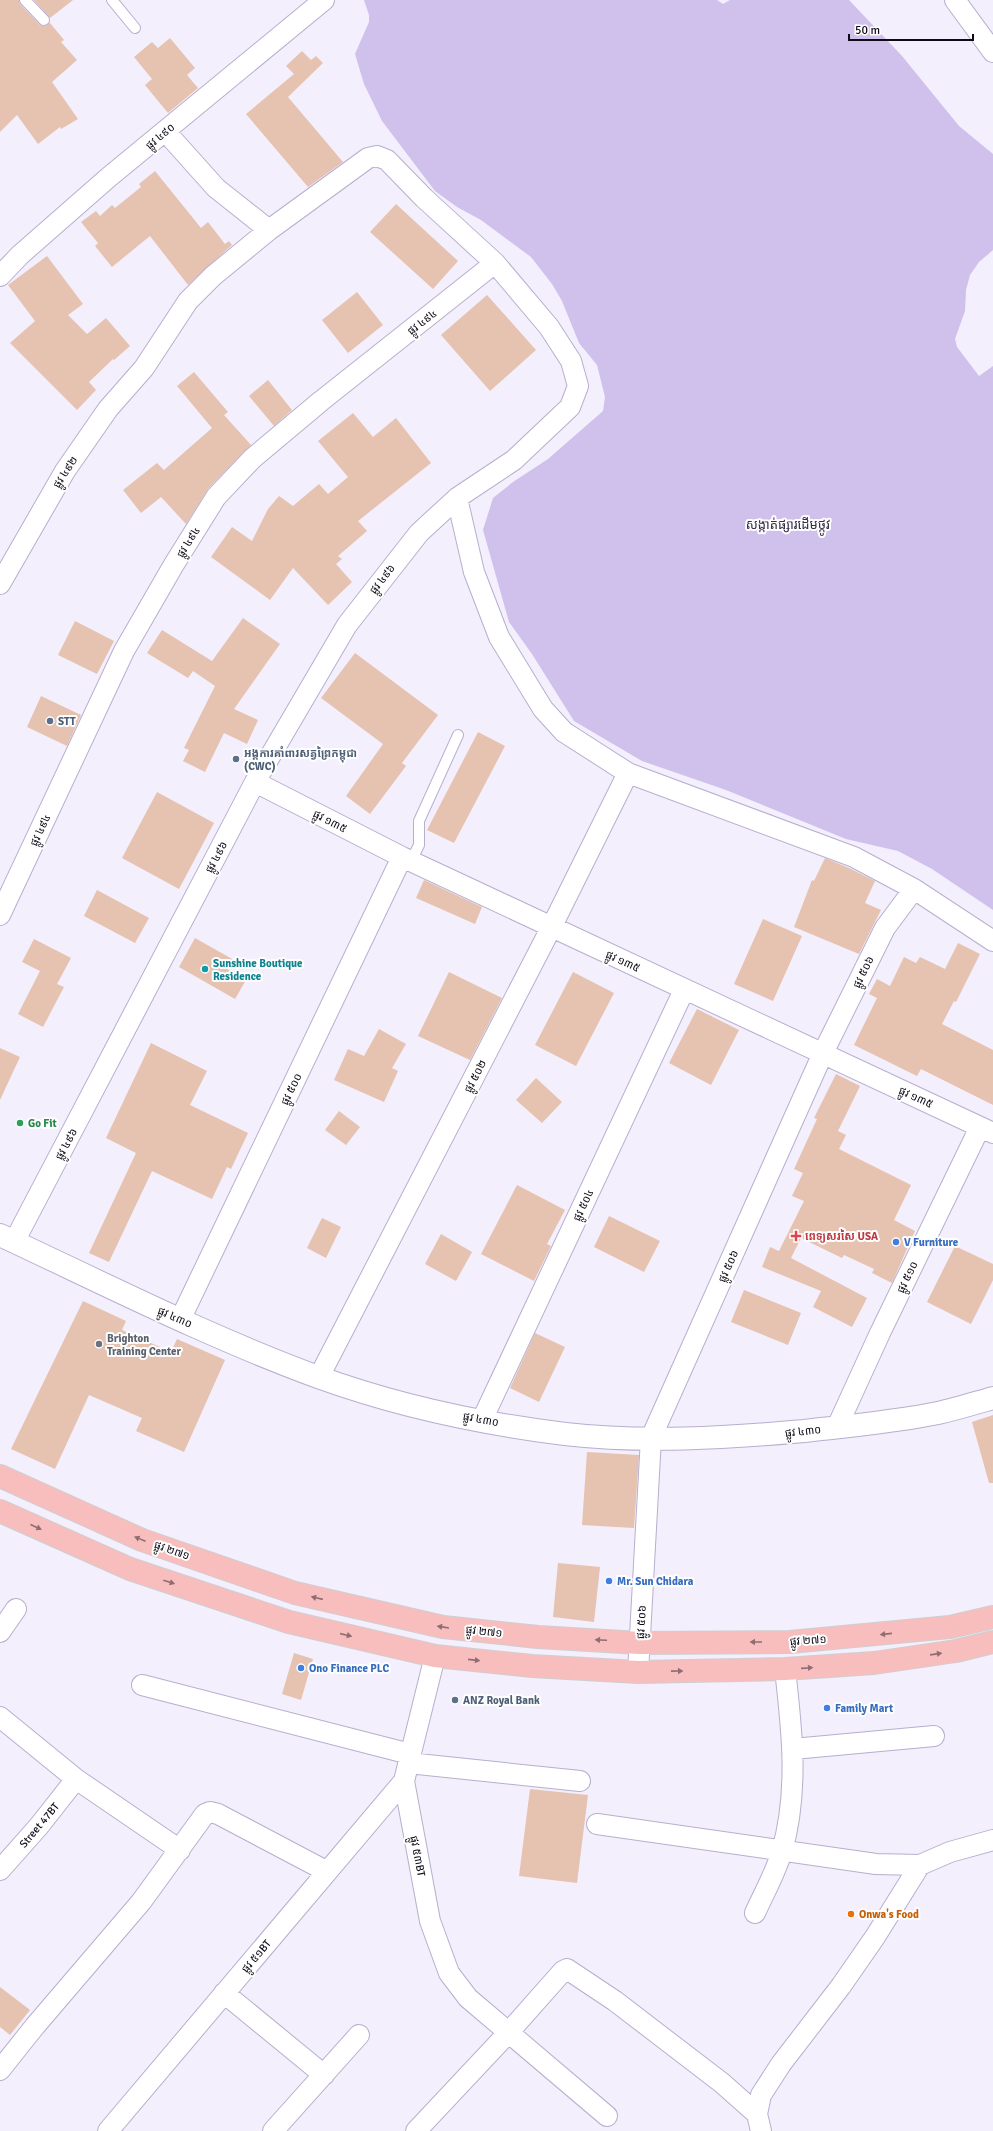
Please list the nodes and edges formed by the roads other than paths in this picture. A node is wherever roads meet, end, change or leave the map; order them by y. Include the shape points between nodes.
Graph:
1 (24, 0) edge
2 (112, 0) edge
3 (324, 0) edge
4 (955, 0) edge
5 (44, 20) dead end
6 (135, 28) dead end
7 (993, 52) edge
8 (165, 131) junction
9 (269, 230) junction
10 (496, 263) junction
11 (0, 276) edge
12 (457, 498) junction
13 (0, 584) edge
14 (458, 735) dead end
15 (628, 773) junction
16 (255, 782) junction
17 (406, 859) junction
18 (914, 889) junction
19 (0, 916) edge
20 (551, 928) junction
21 (993, 941) edge
22 (684, 990) junction
23 (823, 1053) junction
24 (986, 1130) edge
25 (7, 1238) edge
26 (180, 1320) junction
27 (319, 1377) junction
28 (993, 1398) edge
29 (482, 1420) junction
30 (837, 1428) junction
31 (651, 1438) junction
32 (0, 1476) edge
33 (0, 1511) edge
34 (16, 1608) dead end
35 (993, 1617) edge
36 (0, 1632) edge
37 (993, 1642) edge
38 (640, 1643) junction
39 (435, 1656) junction
40 (785, 1669) junction
41 (638, 1672) junction
42 (142, 1685) dead end
43 (0, 1718) edge
44 (934, 1736) dead end
45 (793, 1749) junction
46 (407, 1766) junction
47 (76, 1779) junction
48 (580, 1781) dead end
49 (596, 1824) dead end
50 (993, 1840) edge
51 (180, 1850) junction
52 (782, 1852) junction
53 (920, 1864) junction
54 (0, 1870) edge
55 (326, 1871) junction
56 (755, 1913) dead end
57 (224, 1993) junction
58 (509, 2032) junction
59 (359, 2035) dead end
60 (0, 2070) edge
61 (324, 2075) junction
62 (606, 2116) dead end
63 (759, 2122) edge
64 (421, 2129) edge
65 (108, 2131) edge
66 (273, 2131) edge

1 - 5 lane
2 - 6 lane
3 - 8 street, ផ្លូវ ៤៩០
4 - 7 street
8 - 9 street via 216,188
8 - 11 street, ផ្លូវ ៤៩០ via 80,203
9 - 10 street, ផ្លូវ ៤៩២ via 368,158 377,156 387,160 424,198
9 - 13 street, ផ្លូវ ៤៩២ via 213,276 188,301 144,368 108,408 64,471
10 - 12 street, ផ្លូវ ៤៩៦ via 549,327 572,361 578,386 570,407 514,460
10 - 19 street, ផ្លូវ ៤៩៤ via 321,401 253,458 216,497 124,651
12 - 15 street via 474,572 499,637 543,709 564,732
12 - 16 street, ផ្លូវ ៤៩៦ via 419,532 347,625
14 - 17 lane via 419,821 419,845
15 - 18 street via 854,858
15 - 20 street, ផ្លូវ ៥០២
16 - 17 street, ផ្លូវ ១៣៥
16 - 25 street, ផ្លូវ ៤៩៦
17 - 20 street, ផ្លូវ ១៣៥
17 - 26 street, ផ្លូវ ៥០០
18 - 21 street
18 - 23 street, ផ្លូវ ៥០៦ via 885,928
20 - 22 street, ផ្លូវ ១៣៥
20 - 27 street, ផ្លូវ ៥០២
22 - 23 street, ផ្លូវ ១៣៥
22 - 29 street, ផ្លូវ ៥០៤
23 - 24 street, ផ្លូវ ១៣៥
23 - 31 street, ផ្លូវ ៥០៦
24 - 30 street, ផ្លូវ ៥១០ via 880,1333
25 - 26 street, ផ្លូវ ៤៣០
26 - 27 street, ផ្លូវ ៤៣០
27 - 29 street, ផ្លូវ ៤៣០ via 400,1402
28 - 30 street, ផ្លូវ ៤៣០ via 938,1413
29 - 31 street, ផ្លូវ ៤៣០ via 566,1434
30 - 31 street, ផ្លូវ ៤៣០ via 744,1436
31 - 38 street, ផ្លូវ ៥០៦
38 -> 32 main road, ផ្លូវ ២៧១ via 538,1637 443,1627 296,1593 142,1540
33 -> 39 main road via 130,1569 289,1622
34 - 36 street
35 -> 38 main road, ផ្លូវ ២៧១ via 950,1627 790,1642
40 -> 37 main road via 874,1663 956,1651
38 - 41 street, ផ្លូវ ៥០៦
39 -> 41 main road via 532,1666
39 - 46 street, ផ្លូវ ៥៣BT
41 -> 40 main road
40 - 45 street
42 - 46 street
43 - 47 street
44 - 45 street
45 - 52 street via 792,1800
46 - 48 street
46 - 55 street, ផ្លូវ ៥១BT
46 - 58 street, ផ្លូវ ៥៣BT via 430,1921 450,1974 468,1998
47 - 51 street
47 - 54 street, Street 47BT
49 - 52 street
50 - 53 street via 950,1852
51 - 55 street via 205,1814 210,1812
51 - 60 street via 141,1902
52 - 53 street via 876,1864
52 - 56 street
53 - 63 street via 849,1974 781,2064 761,2095
55 - 57 street, ផ្លូវ ៥១BT
57 - 61 street
57 - 65 street, ផ្លូវ ៥១BT
58 - 62 street, ផ្លូវ ៥៣BT
58 - 63 street via 563,1971 568,1969 615,2001 722,2083
58 - 64 street
59 - 61 street
61 - 66 street

